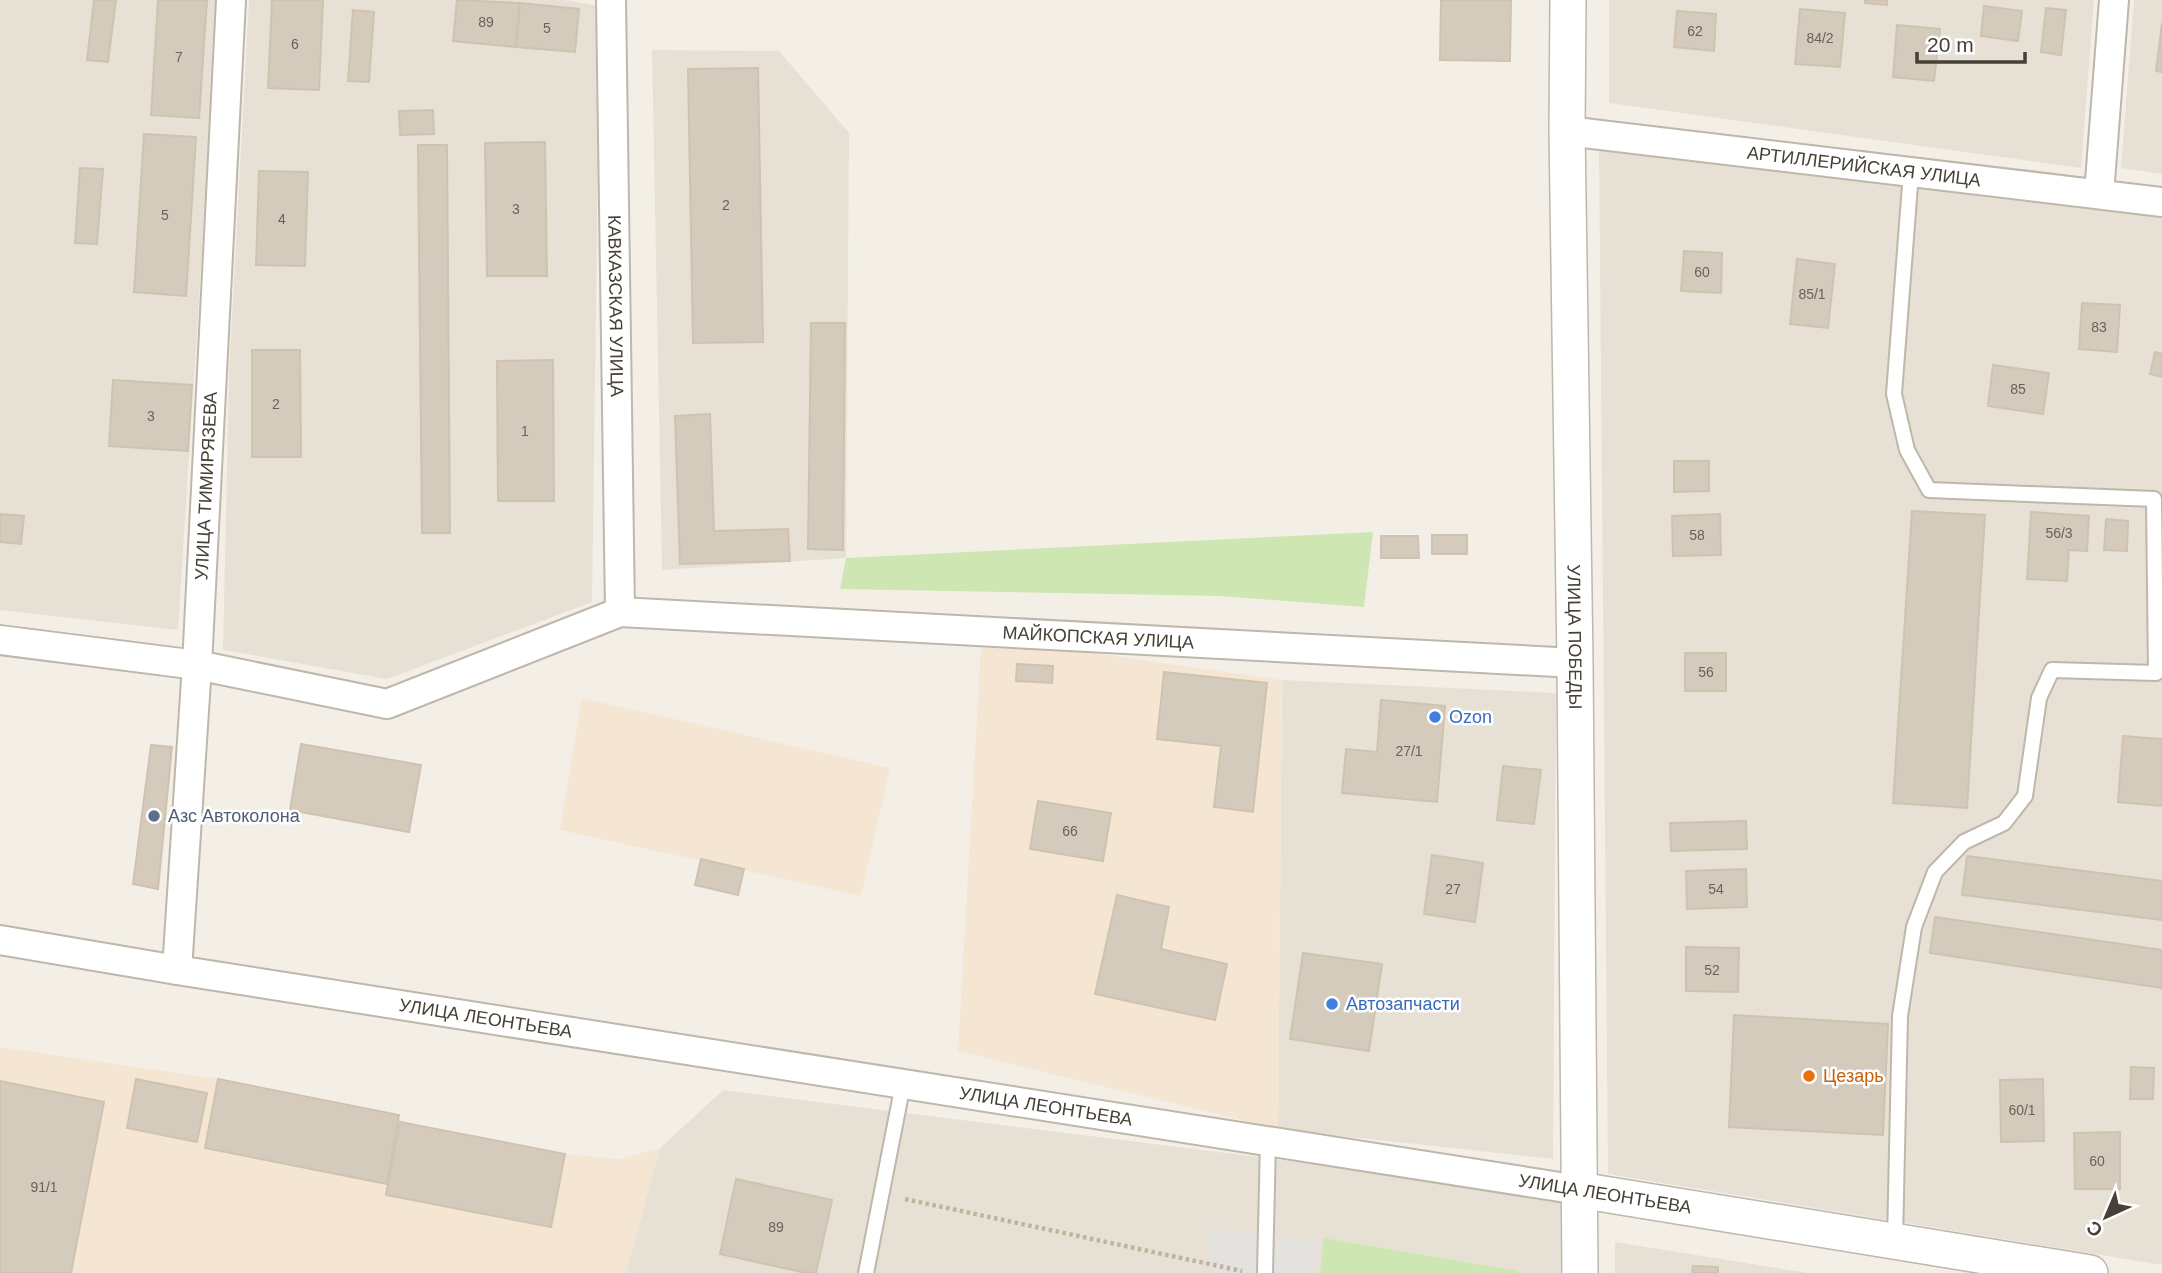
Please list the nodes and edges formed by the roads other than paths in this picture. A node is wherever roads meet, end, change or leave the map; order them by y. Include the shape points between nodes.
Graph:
1 (231, 0) edge
2 (611, 0) edge
3 (1568, 0) edge
4 (2114, 0) edge
5 (1567, 131) junction
6 (1911, 172) junction
7 (2099, 194) junction
8 (2162, 202) edge
9 (620, 612) junction
10 (0, 640) edge
11 (1575, 663) junction
12 (197, 665) junction
13 (0, 940) edge
14 (177, 970) junction
15 (903, 1084) junction
16 (1268, 1141) junction
17 (1579, 1190) junction
18 (1895, 1241) junction
19 (866, 1273) edge
20 (1265, 1273) edge
21 (1580, 1273) edge
22 (2090, 1273) edge

1 - 12 street, УЛИЦА ТИМИРЯЗЕВА
2 - 9 street, КАВКАЗСКАЯ УЛИЦА
3 - 5 street, УЛИЦА ПОБЕДЫ
4 - 7 street
5 - 6 street, АРТИЛЛЕРИЙСКАЯ УЛИЦА
5 - 11 street, УЛИЦА ПОБЕДЫ
6 - 7 street, АРТИЛЛЕРИЙСКАЯ УЛИЦА
6 - 18 lane via 1894,394 1907,450 1929,490 2154,499 2156,673 2052,670 2039,698 2025,796 2004,822 1964,842 1935,872 1914,927 1900,1016
7 - 8 street, АРТИЛЛЕРИЙСКАЯ УЛИЦА
9 - 11 street, МАЙКОПСКАЯ УЛИЦА
9 - 12 street via 387,704
10 - 12 street
11 - 17 street, УЛИЦА ПОБЕДЫ
12 - 14 street, УЛИЦА ТИМИРЯЗЕВА
13 - 14 street, УЛИЦА ЛЕОНТЬЕВА
14 - 15 street, УЛИЦА ЛЕОНТЬЕВА
15 - 16 street, УЛИЦА ЛЕОНТЬЕВА
15 - 19 lane
16 - 17 street, УЛИЦА ЛЕОНТЬЕВА
16 - 20 lane
17 - 18 street, УЛИЦА ЛЕОНТЬЕВА
17 - 21 street, УЛИЦА ПОБЕДЫ
18 - 22 street, УЛИЦА ЛЕОНТЬЕВА

